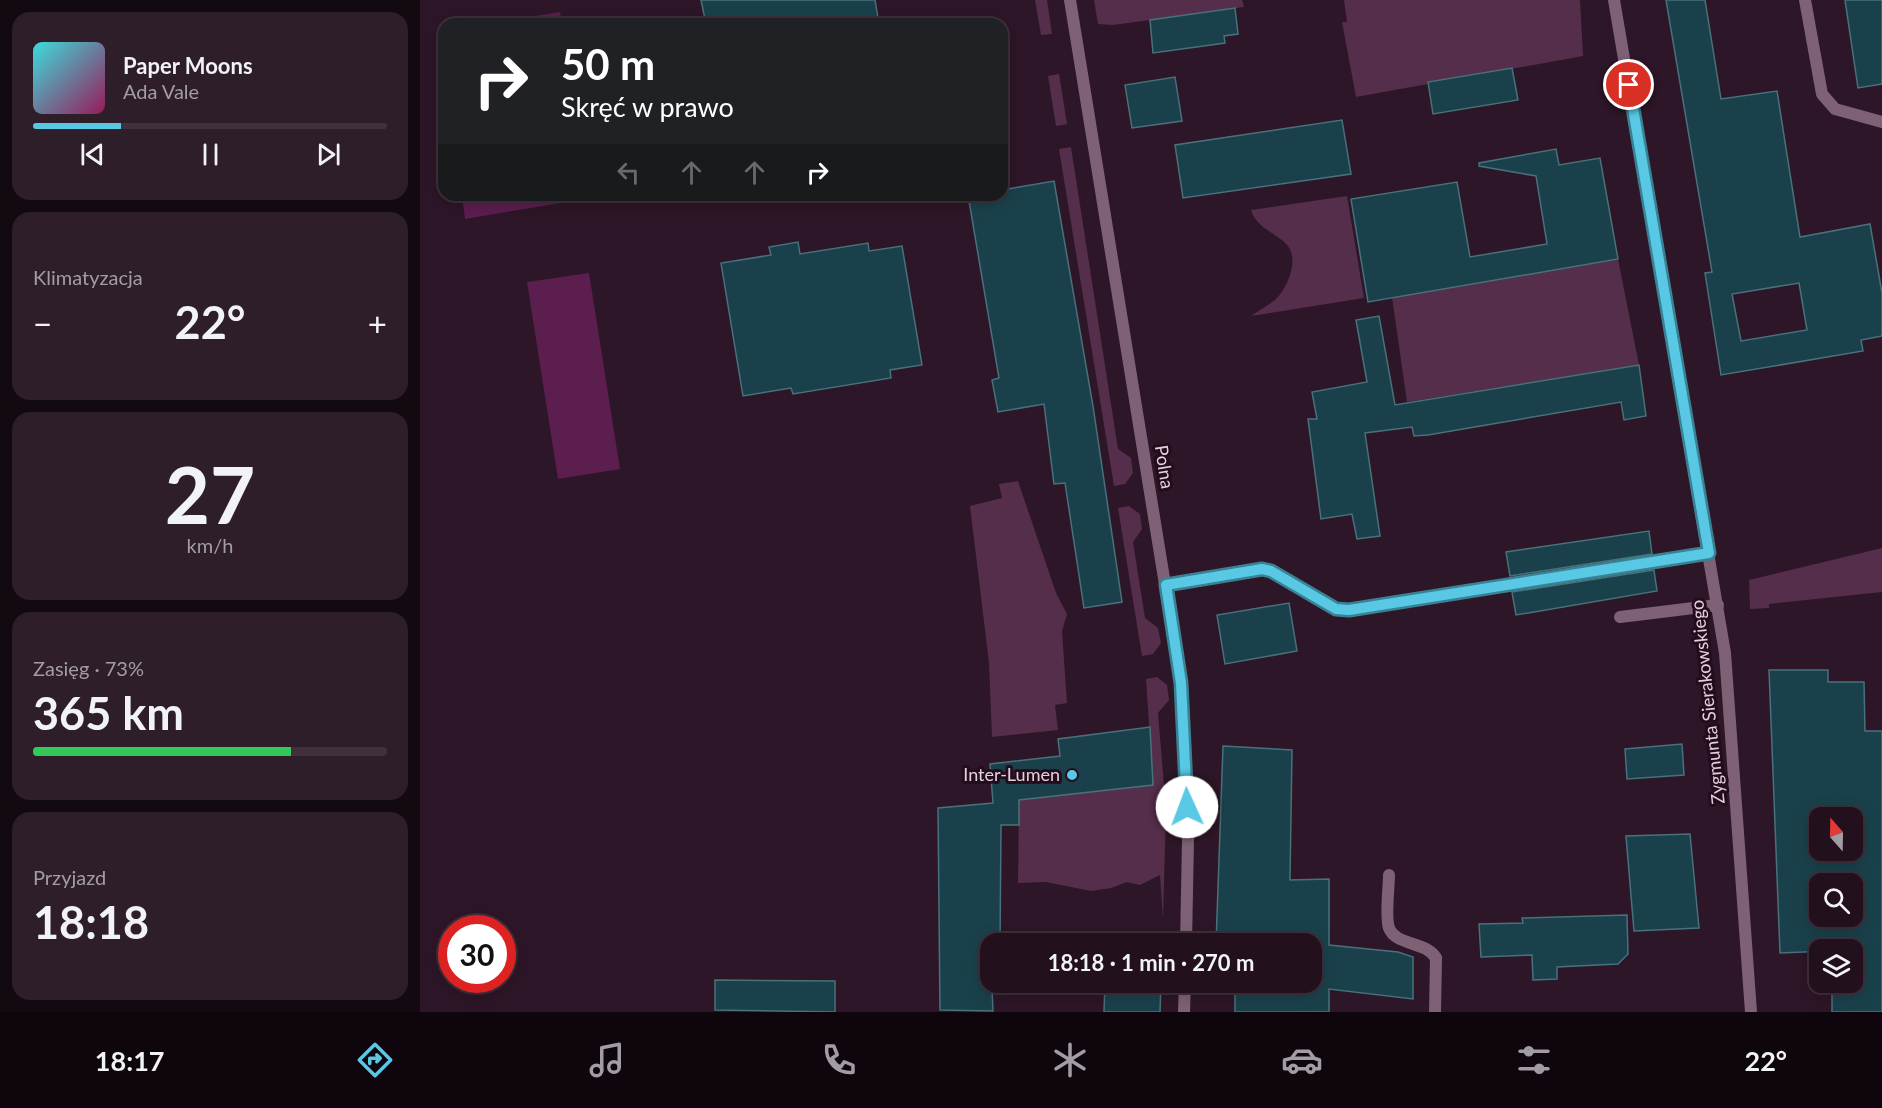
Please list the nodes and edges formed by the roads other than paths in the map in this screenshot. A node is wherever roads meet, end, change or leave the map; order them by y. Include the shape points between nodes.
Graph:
1 (1070, 0) edge
2 (1614, 0) edge
3 (1805, 0) edge
4 (1882, 122) edge
5 (1709, 553) junction
6 (1166, 585) junction
7 (1718, 605) junction
8 (1620, 617) dead end
9 (1389, 875) dead end
10 (1186, 933) edge
11 (1185, 993) edge
12 (1184, 1012) edge
13 (1436, 1012) edge
14 (1751, 1012) edge

1 - 6 street, Polna
2 - 5 street, Zygmunta Sierakowskiego
3 - 4 street via 1822,94 1835,109
5 - 6 street via 1349,610 1336,609 1262,569
5 - 7 street, Zygmunta Sierakowskiego
6 - 10 street, Polna via 1184,713
7 - 8 street
7 - 14 street, Zygmunta Sierakowskiego via 1725,653
9 - 13 street via 1388,927 1395,936 1427,948 1436,958
11 - 12 street

